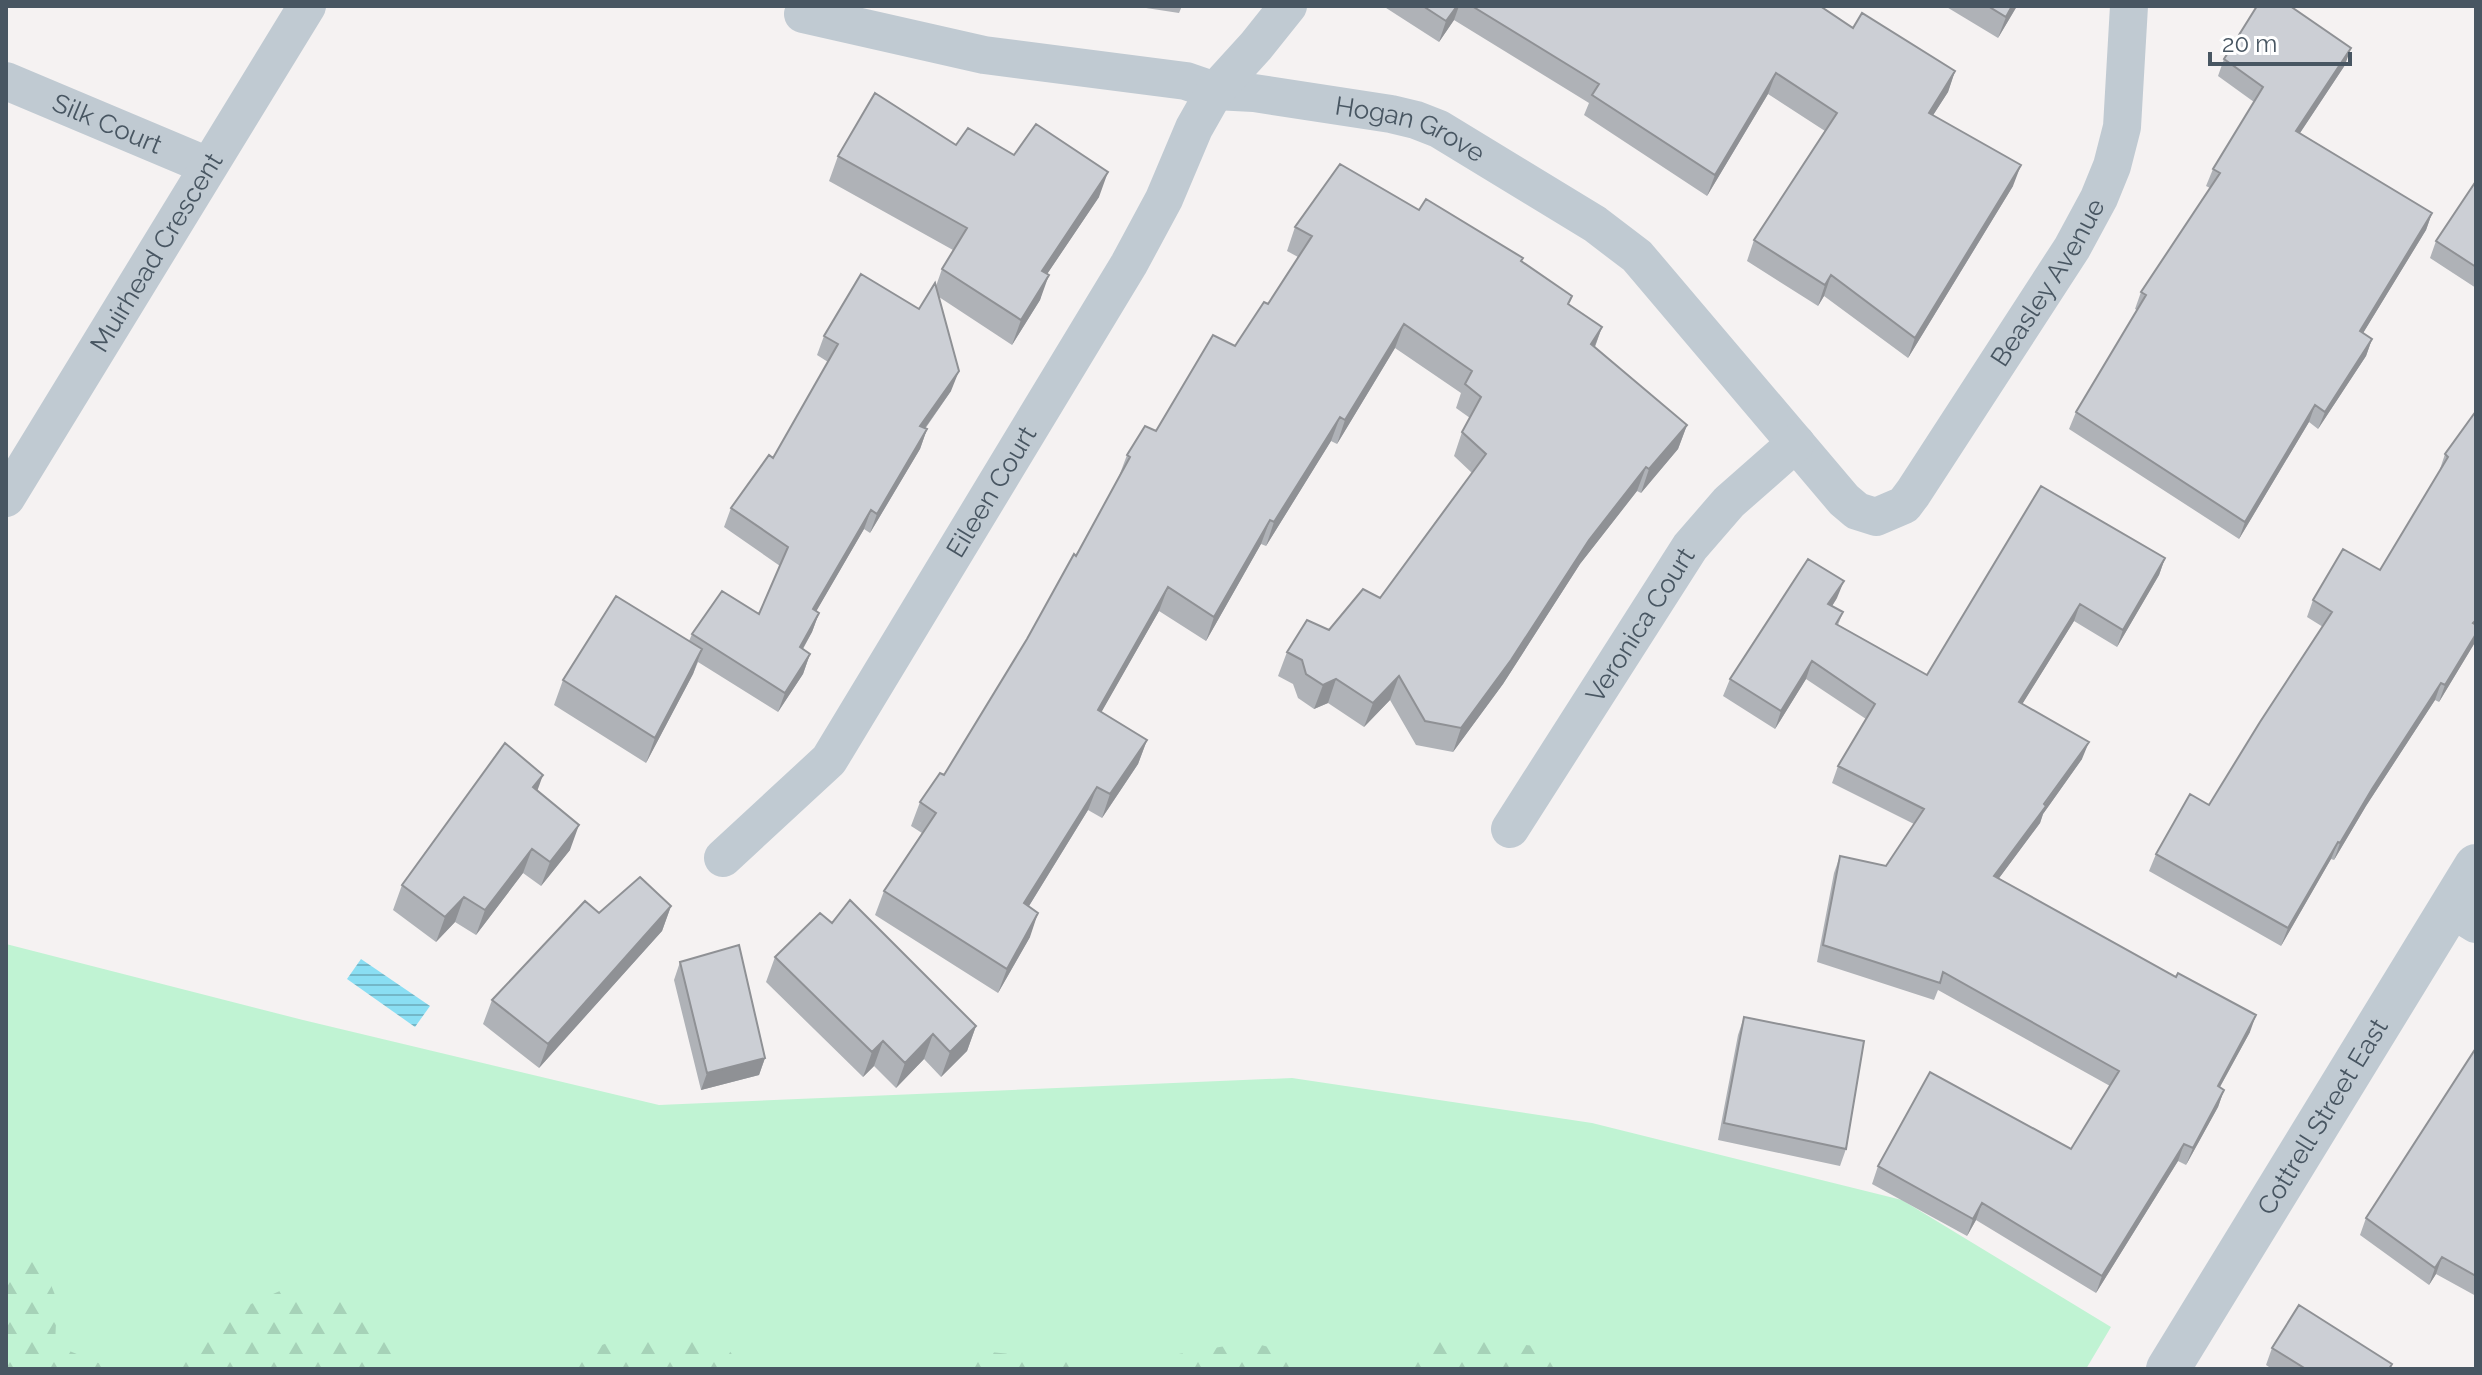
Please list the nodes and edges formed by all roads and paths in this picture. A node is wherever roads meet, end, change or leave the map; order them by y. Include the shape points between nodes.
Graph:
1 (307, 6) edge
2 (1288, 6) edge
3 (2129, 6) edge
4 (803, 14) dead end
5 (6, 81) edge
6 (1215, 91) junction
7 (208, 166) junction
8 (1796, 443) junction
9 (6, 498) edge
10 (1876, 517) joint
11 (1510, 829) dead end
12 (723, 858) dead end
13 (2476, 866) edge
14 (2463, 916) edge
15 (2168, 1369) edge

1 - 7 street, Muirhead Crescent
2 - 6 street, Eileen Court
3 - 10 street, Beasley Avenue via 2122,127 2099,198 1913,493 1904,505
4 - 6 street, Hogan Grove via 984,55 1186,81
5 - 7 street, Silk Court
6 - 8 street, Hogan Grove via 1416,120 1477,152 1637,256
6 - 12 street, Eileen Court via 1129,264 829,760
7 - 9 street, Muirhead Crescent
8 - 10 street, Hogan Grove via 1844,500
8 - 11 street, Veronica Court via 1729,502 1690,547
13 - 14 street, Cottrell Street East
14 - 15 street, Cottrell Street East

